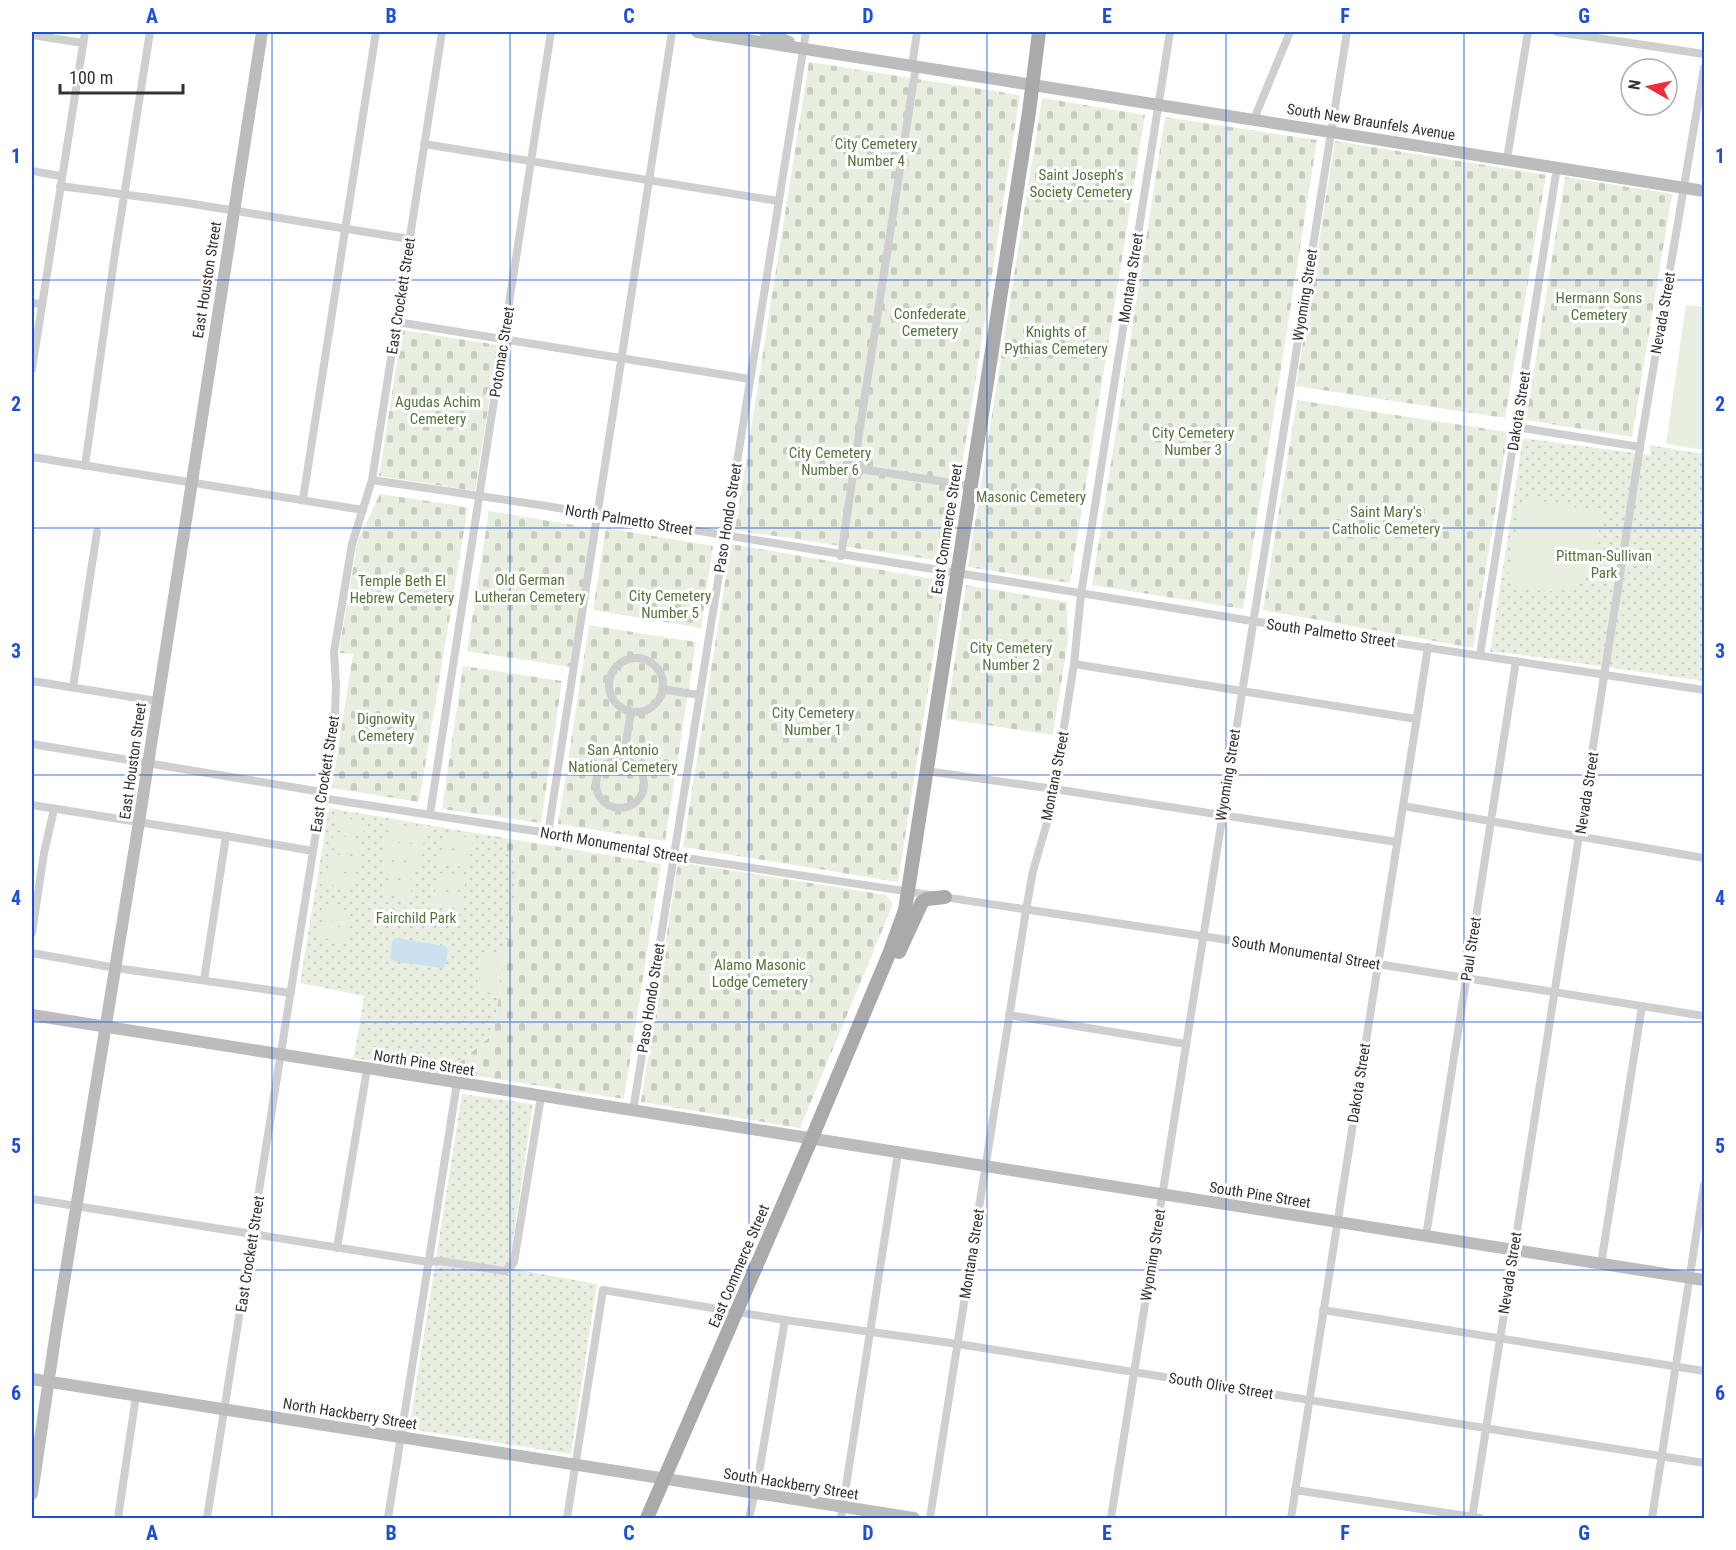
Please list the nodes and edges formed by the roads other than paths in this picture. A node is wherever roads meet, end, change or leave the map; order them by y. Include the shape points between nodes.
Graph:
1 (85, 32) edge
2 (150, 32) edge
3 (262, 32) edge
4 (376, 32) edge
5 (442, 32) edge
6 (551, 32) edge
7 (672, 32) edge
8 (697, 32) edge
9 (765, 32) edge
10 (806, 32) edge
11 (917, 32) edge
12 (1039, 32) edge
13 (1170, 32) edge
14 (1290, 32) edge
15 (1347, 32) edge
16 (1528, 32) edge
17 (1557, 32) edge
18 (728, 34) edge
19 (32, 35) edge
20 (83, 43) junction
21 (804, 48) junction
22 (1704, 54) edge
23 (914, 66) junction
24 (1704, 68) edge
25 (1032, 86) junction
26 (1158, 106) junction
27 (1254, 119) junction
28 (1331, 131) junction
29 (424, 144) junction
30 (1508, 159) junction
31 (532, 161) junction
32 (1557, 167) junction
33 (32, 171) edge
34 (61, 176) junction
35 (649, 180) junction
36 (60, 186) junction
37 (1684, 188) junction
38 (1704, 191) edge
39 (124, 194) junction
40 (778, 201) junction
41 (233, 210) junction
42 (346, 229) junction
43 (410, 239) junction
44 (32, 303) edge
45 (41, 304) junction
46 (397, 322) junction
47 (504, 340) junction
48 (622, 359) junction
49 (32, 369) edge
50 (750, 380) junction
51 (1516, 427) junction
52 (1640, 447) junction
53 (32, 457) edge
54 (855, 460) junction
55 (85, 466) junction
56 (861, 469) junction
57 (853, 475) junction
58 (372, 480) junction
59 (191, 483) junction
60 (971, 486) junction
61 (480, 497) junction
62 (303, 499) junction
63 (363, 510) junction
64 (598, 515) junction
65 (97, 532) dead end
66 (725, 536) junction
67 (841, 556) junction
68 (957, 574) junction
69 (1081, 594) junction
70 (1252, 621) junction
71 (1428, 647) junction
72 (1480, 655) junction
73 (1516, 661) junction
74 (1074, 664) junction
75 (1605, 675) junction
76 (32, 681) edge
77 (73, 687) junction
78 (662, 689) junction
79 (1704, 690) edge
80 (1241, 692) junction
81 (699, 695) junction
82 (157, 701) junction
83 (631, 712) junction
84 (1416, 719) junction
85 (32, 744) edge
86 (623, 760) junction
87 (148, 762) junction
88 (926, 771) junction
89 (1054, 789) junction
90 (322, 795) junction
91 (32, 805) edge
92 (1403, 806) junction
93 (54, 809) junction
94 (430, 814) junction
95 (1222, 814) junction
96 (1491, 820) junction
97 (140, 822) junction
98 (548, 833) junction
99 (226, 836) junction
100 (1580, 837) junction
101 (1397, 842) junction
102 (313, 851) junction
103 (673, 856) junction
104 (1704, 858) edge
105 (908, 891) junction
106 (945, 897) junction
107 (1026, 910) junction
108 (32, 933) edge
109 (1203, 936) junction
110 (32, 953) edge
111 (1378, 964) junction
112 (116, 968) junction
113 (1466, 978) junction
114 (204, 980) junction
115 (1555, 992) junction
116 (291, 993) junction
117 (1642, 1006) junction
118 (32, 1015) edge
119 (1010, 1016) junction
120 (1704, 1016) edge
121 (859, 1025) junction
122 (106, 1027) junction
123 (1186, 1044) junction
124 (281, 1055) junction
125 (367, 1069) junction
126 (457, 1083) junction
127 (541, 1096) junction
128 (633, 1111) junction
129 (811, 1140) junction
130 (898, 1153) junction
131 (985, 1166) junction
132 (1704, 1185) edge
133 (1162, 1195) junction
134 (32, 1199) edge
135 (76, 1206) junction
136 (1337, 1222) junction
137 (253, 1234) junction
138 (1426, 1236) junction
139 (338, 1248) junction
140 (1514, 1250) junction
141 (428, 1262) junction
142 (1601, 1264) junction
143 (1690, 1278) junction
144 (1704, 1280) edge
145 (1323, 1310) junction
146 (737, 1312) junction
147 (785, 1320) junction
148 (869, 1332) junction
149 (1500, 1338) junction
150 (958, 1344) junction
151 (1676, 1366) junction
152 (1704, 1371) edge
153 (1134, 1372) junction
154 (32, 1379) edge
155 (49, 1382) junction
156 (136, 1396) junction
157 (1309, 1400) junction
158 (226, 1410) junction
159 (1486, 1428) junction
160 (401, 1438) junction
161 (1662, 1456) junction
162 (1704, 1463) edge
163 (575, 1465) junction
164 (664, 1479) junction
165 (1295, 1490) junction
166 (755, 1493) junction
167 (32, 1494) edge
168 (842, 1513) edge
169 (118, 1518) edge
170 (207, 1518) edge
171 (388, 1518) edge
172 (567, 1518) edge
173 (647, 1518) edge
174 (749, 1518) edge
175 (914, 1518) edge
176 (930, 1518) edge
177 (1111, 1518) edge
178 (1291, 1518) edge
179 (1475, 1518) edge
180 (1652, 1518) edge

1 - 20 street
2 - 39 street
3 - 41 main road, East Houston Street
4 - 42 street
5 - 29 street, East Crockett Street
6 - 31 street, Potomac Street
7 - 35 street
8 - 18 main road
9 - 21 main road
10 - 21 street, Paso Hondo Street
11 - 23 street
12 - 25 main road, East Commerce Street
13 - 26 street, Montana Street
14 - 27 street
15 - 28 street, Wyoming Street
16 - 30 street
17 - 22 street
18 - 21 main road
19 - 20 street
20 - 34 street
21 - 23 main road, South New Braunfels Avenue
21 - 40 street, Paso Hondo Street
23 - 25 main road, South New Braunfels Avenue
23 - 54 street
24 - 37 street, Nevada Street
25 - 26 main road, South New Braunfels Avenue
25 - 60 main road, East Commerce Street
26 - 27 main road, South New Braunfels Avenue
26 - 69 street, Montana Street
27 - 28 main road, South New Braunfels Avenue
28 - 30 main road, South New Braunfels Avenue
28 - 70 street, Wyoming Street
29 - 31 street
29 - 43 street, East Crockett Street
30 - 32 main road, South New Braunfels Avenue
31 - 35 street
31 - 47 street, Potomac Street
32 - 37 main road, South New Braunfels Avenue
32 - 51 street, Dakota Street
33 - 34 street
34 - 36 street
35 - 40 street
35 - 48 street
36 - 39 street
36 - 45 street
37 - 38 main road, South New Braunfels Avenue
37 - 52 street, Nevada Street
39 - 41 street
39 - 55 street
40 - 50 street, Paso Hondo Street
41 - 42 street
41 - 59 main road, East Houston Street
42 - 43 street
42 - 62 street
43 - 46 street, East Crockett Street
44 - 45 street
45 - 49 street
46 - 47 street
46 - 58 street, East Crockett Street
47 - 48 street
47 - 61 street, Potomac Street
48 - 50 street
48 - 64 street
50 - 66 street, Paso Hondo Street
51 - 52 street
51 - 72 street, Dakota Street
52 - 75 street, Nevada Street
53 - 55 street
54 - 56 street
54 - 57 street via 846,467
55 - 59 street
56 - 57 street
56 - 60 street
57 - 67 street
58 - 61 street, North Palmetto Street
58 - 63 street, East Crockett Street
59 - 62 street
59 - 82 main road, East Houston Street
60 - 68 main road, East Commerce Street
61 - 64 street, North Palmetto Street
61 - 94 street, Potomac Street
62 - 63 street
63 - 90 street, East Crockett Street via 352,544 334,652 336,703
64 - 66 street, North Palmetto Street
64 - 98 street
65 - 77 street
66 - 67 street, North Palmetto Street
66 - 81 street, Paso Hondo Street
67 - 68 street, North Palmetto Street
68 - 69 street, South Palmetto Street
68 - 88 main road, East Commerce Street
69 - 70 street, South Palmetto Street
69 - 74 street, Montana Street
70 - 71 street, South Palmetto Street
70 - 80 street, Wyoming Street
71 - 72 street, South Palmetto Street
71 - 84 street, Dakota Street
72 - 73 street, South Palmetto Street
73 - 75 street, South Palmetto Street
73 - 96 street, Paul Street
74 - 80 street
74 - 89 street, Montana Street
75 - 79 street, South Palmetto Street
75 - 100 street, Nevada Street
76 - 77 street
77 - 82 street
78 - 81 street
78 - 83 street via 651,707
78 - 83 street via 661,676 653,664 633,658 620,663 611,674 609,690 616,704
80 - 84 street
80 - 95 street, Wyoming Street
81 - 103 street, Paso Hondo Street
82 - 87 main road, East Houston Street
83 - 86 street
84 - 92 street, Dakota Street
85 - 87 street, North Monumental Street
86 - 86 street via 608,763 596,782 604,803 618,809 638,800 644,787 641,772
87 - 90 street, North Monumental Street
87 - 97 main road, East Houston Street
88 - 89 street
88 - 105 main road, East Commerce Street
89 - 95 street
89 - 107 street, Montana Street
90 - 94 street, North Monumental Street
90 - 102 street, East Crockett Street
91 - 93 street
92 - 96 street
92 - 101 street, Dakota Street
93 - 97 street
93 - 108 street
94 - 98 street, North Monumental Street
95 - 101 street
95 - 109 street, Wyoming Street
96 - 100 street
96 - 113 street, Paul Street
97 - 99 street
97 - 112 main road, East Houston Street
98 - 103 street, North Monumental Street
99 - 102 street
99 - 114 street
100 - 104 street
100 - 115 street, Nevada Street
101 - 111 street, Dakota Street
102 - 116 street, East Crockett Street
103 - 105 street, North Monumental Street
103 - 128 street, Paso Hondo Street
105 - 106 street, South Monumental Street
105 - 121 main road, East Commerce Street via 898,931
106 - 107 street, South Monumental Street
106 - 121 main road, East Commerce Street via 922,902 878,998
107 - 109 street, South Monumental Street
107 - 119 street, Montana Street
109 - 111 street, South Monumental Street
109 - 123 street, Wyoming Street
110 - 112 street
111 - 113 street, South Monumental Street
111 - 136 street, Dakota Street
112 - 114 street
112 - 122 main road, East Houston Street
113 - 115 street, South Monumental Street
113 - 138 street, Paul Street
114 - 116 street
115 - 117 street, South Monumental Street
115 - 140 street, Nevada Street
116 - 124 street, East Crockett Street
117 - 120 street, South Monumental Street
117 - 142 street
118 - 122 main road, North Pine Street
119 - 123 street
119 - 131 street, Montana Street
121 - 129 main road, East Commerce Street
122 - 124 main road, North Pine Street
122 - 135 main road, East Houston Street
123 - 133 street, Wyoming Street
124 - 125 main road, North Pine Street
124 - 137 street, East Crockett Street
125 - 126 main road, North Pine Street
125 - 139 street
126 - 127 main road, North Pine Street
126 - 141 street
127 - 128 main road, North Pine Street
127 - 141 street via 512,1265 504,1271
128 - 129 main road, North Pine Street
129 - 130 main road, South Pine Street
129 - 146 main road, East Commerce Street
130 - 131 main road, South Pine Street
130 - 148 street
131 - 133 main road, South Pine Street
131 - 150 street, Montana Street
132 - 143 street
133 - 136 main road, South Pine Street
133 - 153 street, Wyoming Street
134 - 135 street
135 - 137 street
135 - 155 main road, East Houston Street
136 - 138 main road, South Pine Street
136 - 145 street, Dakota Street
137 - 139 street
137 - 158 street, East Crockett Street
138 - 140 main road, South Pine Street
139 - 141 street
140 - 142 main road, South Pine Street
140 - 149 street, Nevada Street
141 - 160 street
142 - 143 main road, South Pine Street
143 - 144 main road, South Pine Street
143 - 151 street
145 - 149 street
145 - 157 street, Dakota Street
146 - 147 street, South Olive Street
146 - 163 street, South Olive Street via 603,1290
146 - 164 main road, East Commerce Street
147 - 148 street, South Olive Street
147 - 166 street
148 - 150 street, South Olive Street
148 - 168 street
149 - 151 street
149 - 159 street, Nevada Street
150 - 153 street, South Olive Street
150 - 176 street, Montana Street
151 - 152 street
151 - 161 street
153 - 157 street, South Olive Street
153 - 177 street, Wyoming Street
154 - 155 main road, North Hackberry Street
155 - 156 main road, North Hackberry Street
155 - 167 main road, East Houston Street
156 - 158 main road, North Hackberry Street
156 - 169 street
157 - 159 street, South Olive Street
157 - 165 street, Dakota Street
158 - 160 main road, North Hackberry Street
158 - 170 street, East Crockett Street
159 - 161 street, South Olive Street
159 - 179 street, Nevada Street
160 - 163 main road, North Hackberry Street
160 - 171 street
161 - 162 street, South Olive Street
161 - 180 street
163 - 164 main road, North Hackberry Street
163 - 172 street
164 - 166 main road, South Hackberry Street
164 - 173 main road, East Commerce Street
165 - 178 street, Dakota Street
165 - 179 street
166 - 168 main road, South Hackberry Street
166 - 174 street
168 - 175 main road, South Hackberry Street

